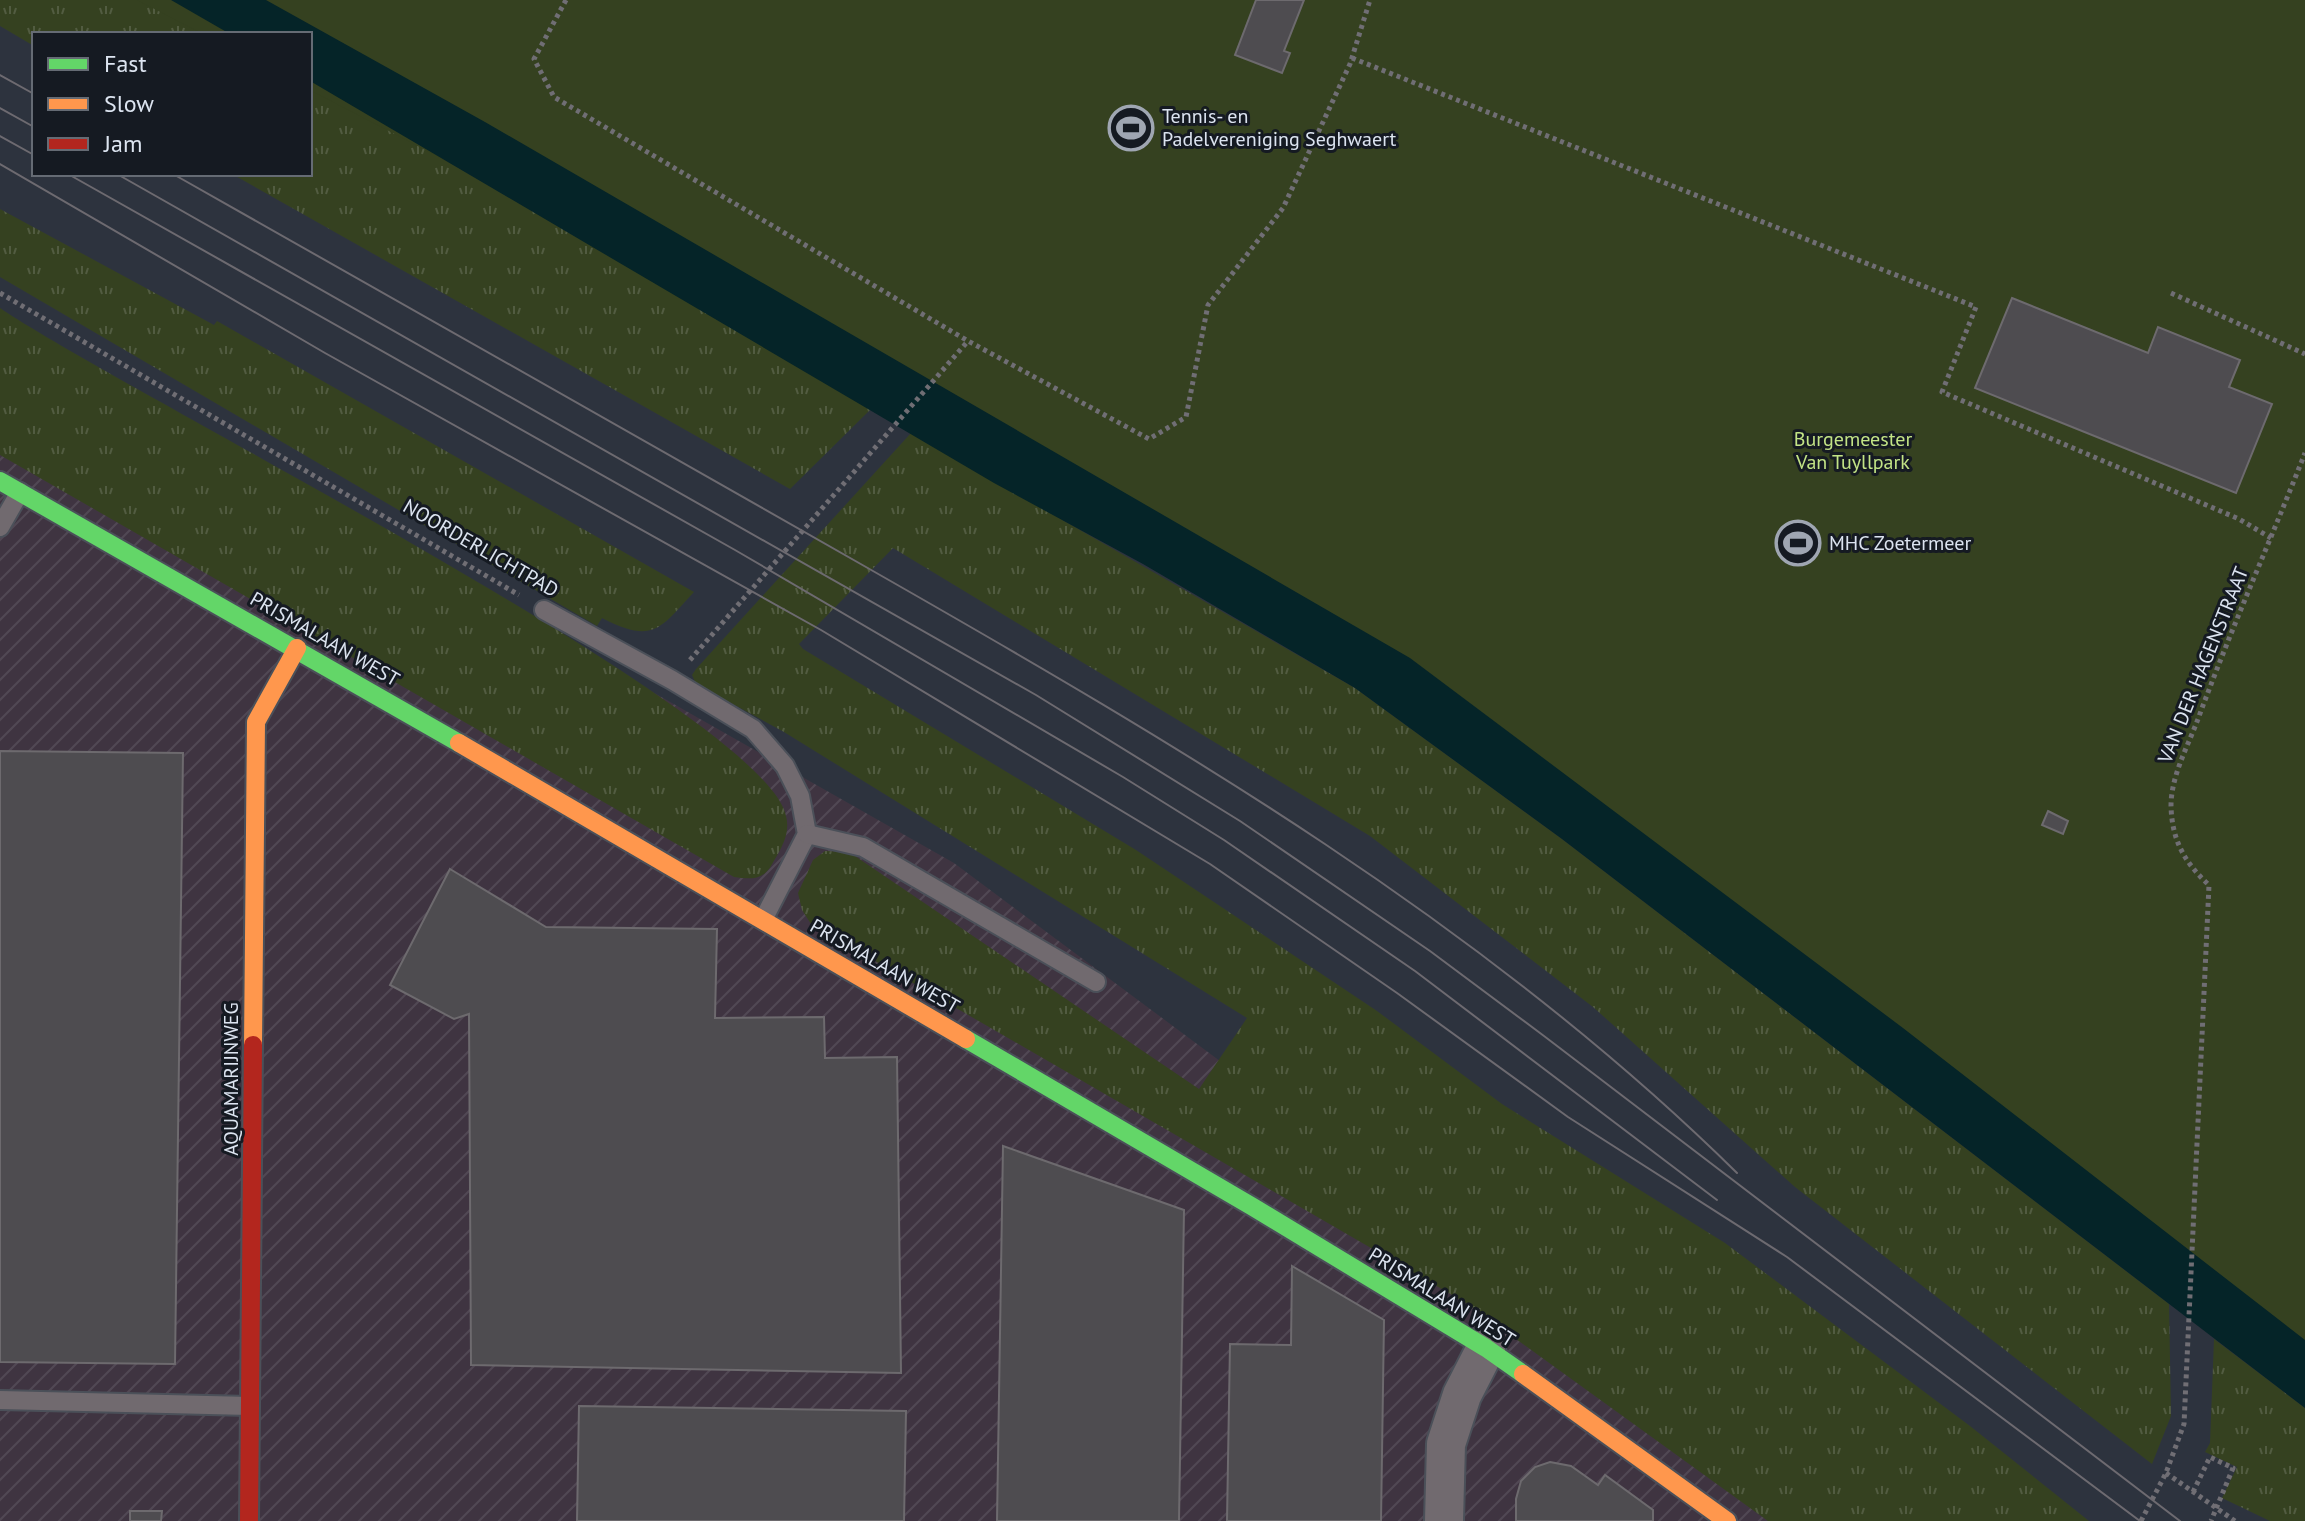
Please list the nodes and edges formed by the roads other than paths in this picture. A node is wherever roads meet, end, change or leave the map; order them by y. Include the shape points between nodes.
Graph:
1 (0, 481) edge
2 (20, 492) junction
3 (0, 527) edge
4 (544, 610) road end
5 (297, 648) junction
6 (807, 834) junction
7 (763, 920) junction
8 (1096, 982) dead end
9 (1486, 1348) junction
10 (0, 1400) edge
11 (250, 1406) junction
12 (249, 1521) edge
13 (1444, 1521) edge
14 (1727, 1521) edge

1 - 2 street, PRISMALAAN WEST
2 - 3 lane
2 - 5 street, PRISMALAAN WEST
4 - 6 lane, NOORDERLICHTPAD via 753,729 800,796
5 - 7 street, PRISMALAAN WEST
5 - 11 street, AQUAMARIJNWEG via 256,722
6 - 7 lane
6 - 8 lane via 863,847
7 - 9 street, PRISMALAAN WEST
9 - 13 street via 1462,1395 1446,1444
9 - 14 street, PRISMALAAN WEST
10 - 11 lane
11 - 12 street, AQUAMARIJNWEG

